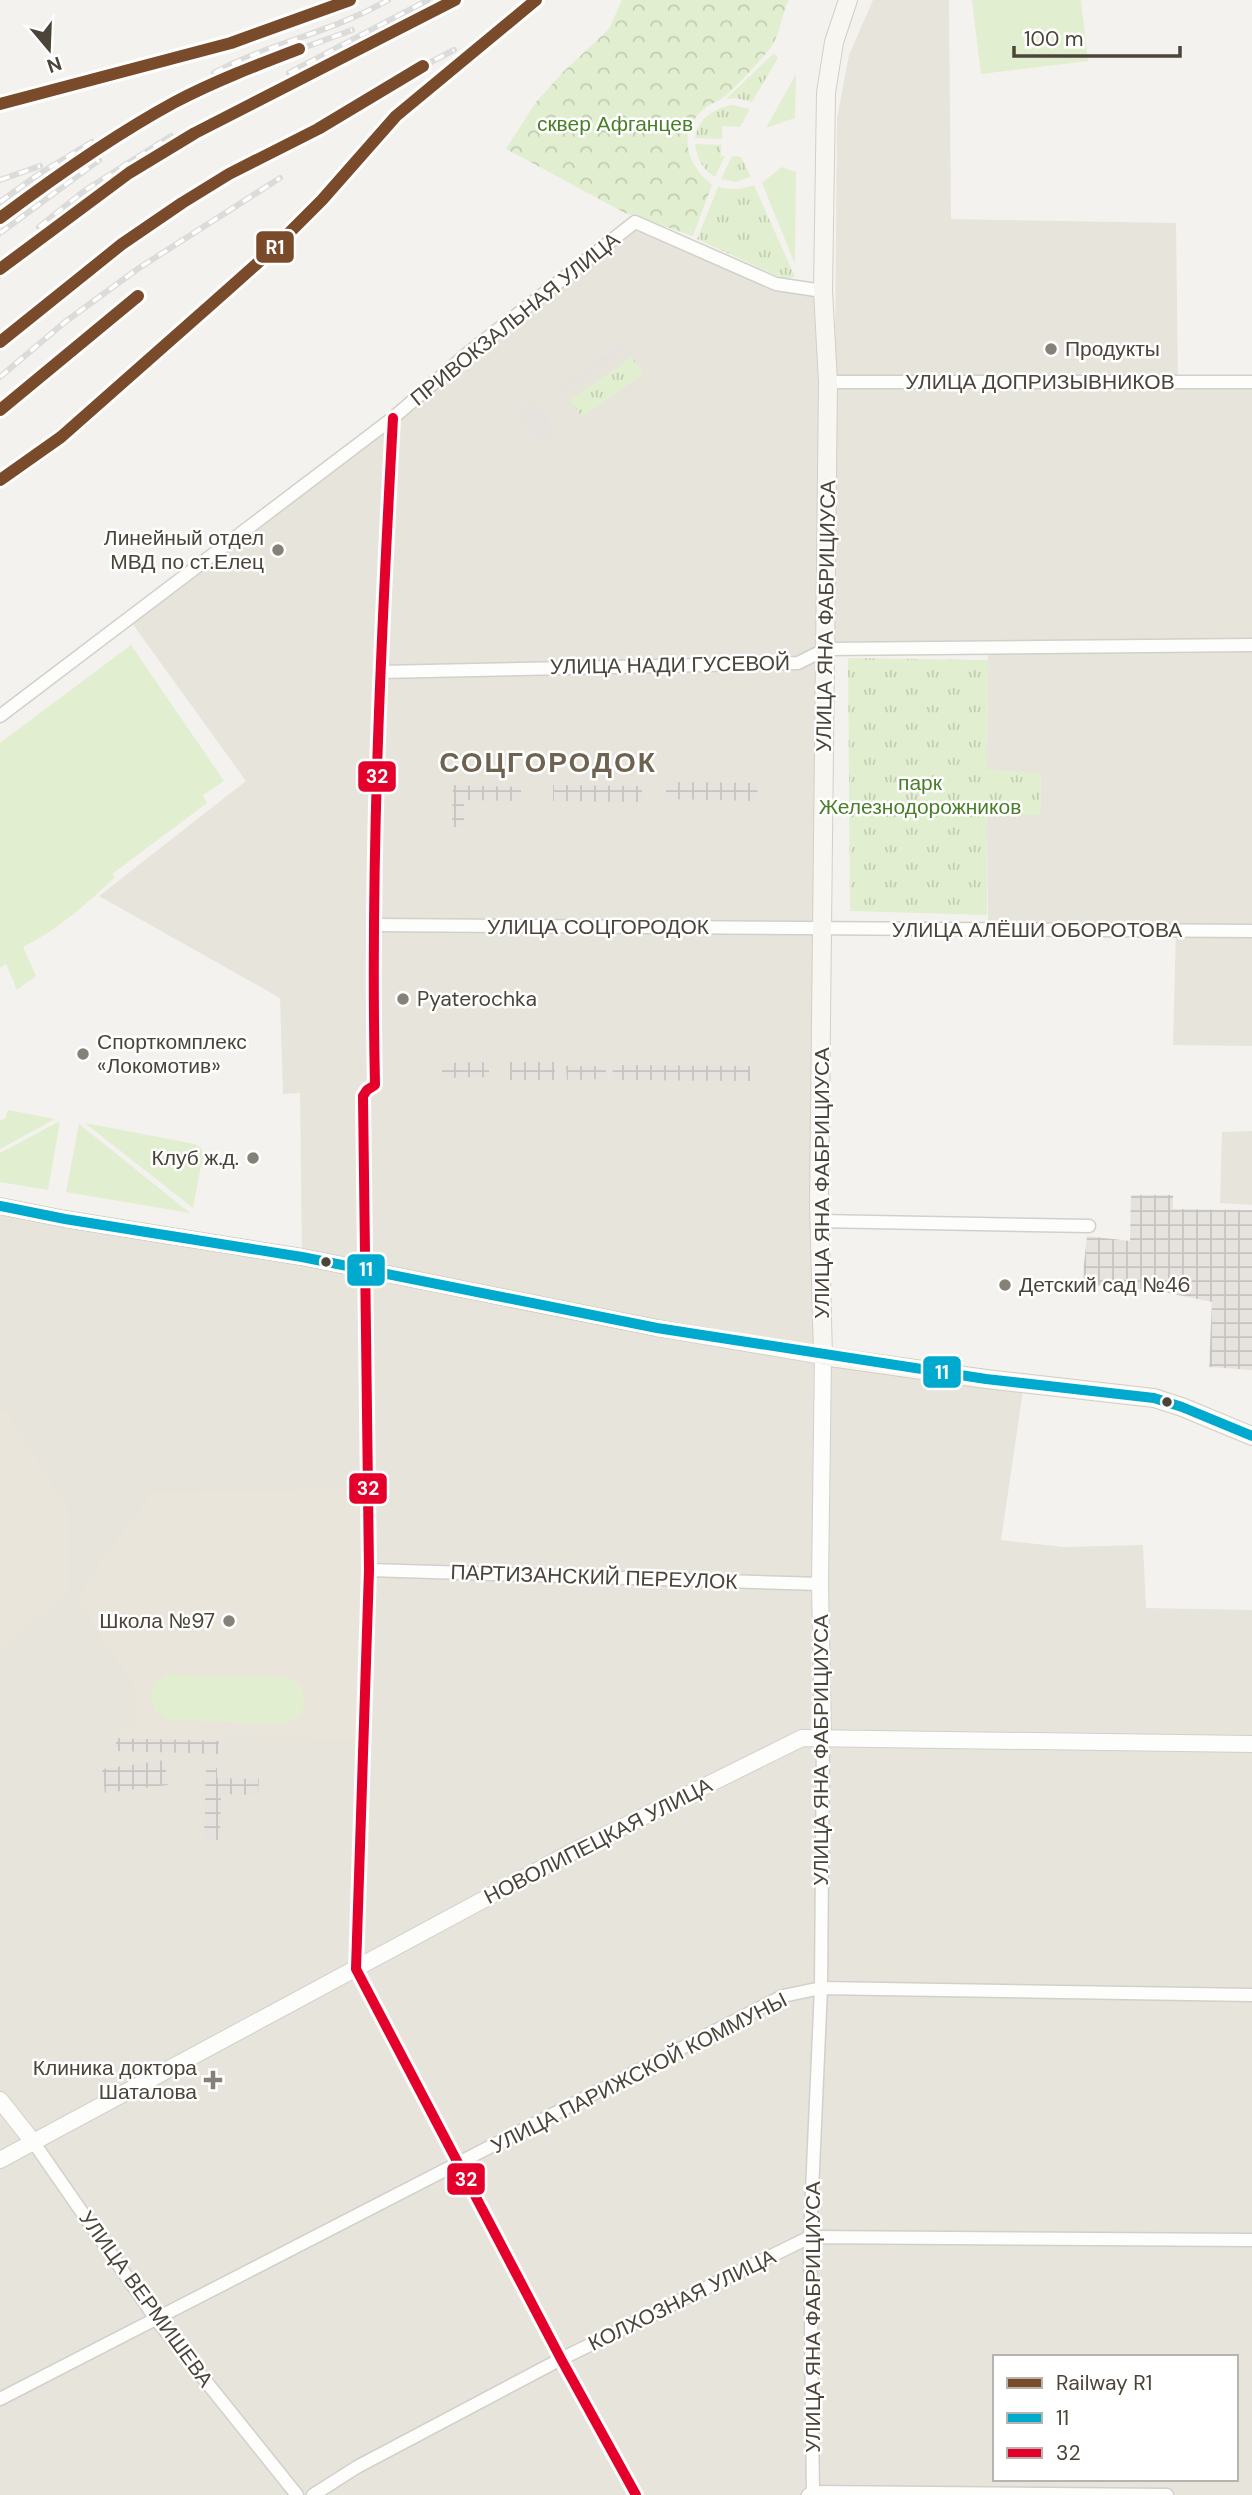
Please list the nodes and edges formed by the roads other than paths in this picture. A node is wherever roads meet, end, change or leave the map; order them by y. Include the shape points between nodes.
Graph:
1 (849, 0) edge
2 (823, 291) junction
3 (828, 382) junction
4 (1252, 382) edge
5 (393, 418) junction
6 (1252, 645) edge
7 (826, 649) junction
8 (380, 672) junction
9 (0, 716) edge
10 (374, 925) junction
11 (822, 929) junction
12 (1252, 931) edge
13 (0, 1206) edge
14 (820, 1221) junction
15 (1089, 1226) dead end
16 (365, 1270) junction
17 (823, 1356) junction
18 (1252, 1436) edge
19 (369, 1570) junction
20 (820, 1584) junction
21 (823, 1738) junction
22 (1252, 1744) edge
23 (356, 1969) junction
24 (821, 1988) junction
25 (1252, 1995) edge
26 (0, 2100) edge
27 (34, 2143) junction
28 (0, 2160) edge
29 (457, 2165) junction
30 (810, 2237) junction
31 (1252, 2239) edge
32 (156, 2319) junction
33 (561, 2359) junction
34 (0, 2399) edge
35 (811, 2494) edge
36 (297, 2495) edge
37 (313, 2495) edge
38 (636, 2495) edge
39 (1167, 2495) edge

1 - 2 main road, УЛИЦА ЯНА ФАБРИЦИУСА via 834,41 826,93
2 - 3 main road, УЛИЦА ЯНА ФАБРИЦИУСА
2 - 5 street, ПРИВОКЗАЛЬНАЯ УЛИЦА via 776,284 635,222
3 - 4 street, УЛИЦА ДОПРИЗЫВНИКОВ
3 - 7 main road, УЛИЦА ЯНА ФАБРИЦИУСА
5 - 8 street
5 - 9 street, ПРИВОКЗАЛЬНАЯ УЛИЦА
6 - 7 street, УЛИЦА НАДИ ГУСЕВОЙ
7 - 8 street, УЛИЦА НАДИ ГУСЕВОЙ via 798,663
7 - 11 main road, УЛИЦА ЯНА ФАБРИЦИУСА
8 - 10 street
10 - 11 street, УЛИЦА СОЦГОРОДОК
10 - 16 street via 375,1085 363,1096
11 - 12 street, УЛИЦА АЛЁШИ ОБОРОТОВА
11 - 14 main road, УЛИЦА ЯНА ФАБРИЦИУСА
13 - 16 street
14 - 15 street
14 - 17 main road, УЛИЦА ЯНА ФАБРИЦИУСА
16 - 17 street
16 - 19 street
17 - 18 main road via 1154,1398
17 - 20 street, УЛИЦА ЯНА ФАБРИЦИУСА
19 - 20 street, ПАРТИЗАНСКИЙ ПЕРЕУЛОК
19 - 23 street
20 - 21 street, УЛИЦА ЯНА ФАБРИЦИУСА
21 - 22 street, НОВОЛИПЕЦКАЯ УЛИЦА
21 - 23 street, НОВОЛИПЕЦКАЯ УЛИЦА via 802,1738 572,1852
21 - 24 street, УЛИЦА ЯНА ФАБРИЦИУСА
23 - 27 street, НОВОЛИПЕЦКАЯ УЛИЦА
23 - 29 street
24 - 25 street, УЛИЦА ПАРИЖСКОЙ КОММУНЫ
24 - 29 street, УЛИЦА ПАРИЖСКОЙ КОММУНЫ via 783,1996
24 - 30 street, УЛИЦА ЯНА ФАБРИЦИУСА
26 - 27 street, УЛИЦА ВЕРМИШЕВА
27 - 28 street, НОВОЛИПЕЦКАЯ УЛИЦА
27 - 32 street, УЛИЦА ВЕРМИШЕВА
29 - 32 street, УЛИЦА ПАРИЖСКОЙ КОММУНЫ
29 - 33 street
30 - 31 street, КОЛХОЗНАЯ УЛИЦА
30 - 33 street, КОЛХОЗНАЯ УЛИЦА
30 - 35 street, УЛИЦА ЯНА ФАБРИЦИУСА
32 - 34 street, УЛИЦА ПАРИЖСКОЙ КОММУНЫ
32 - 36 street, УЛИЦА ВЕРМИШЕВА
33 - 37 street, КОЛХОЗНАЯ УЛИЦА
33 - 38 street
35 - 39 street

